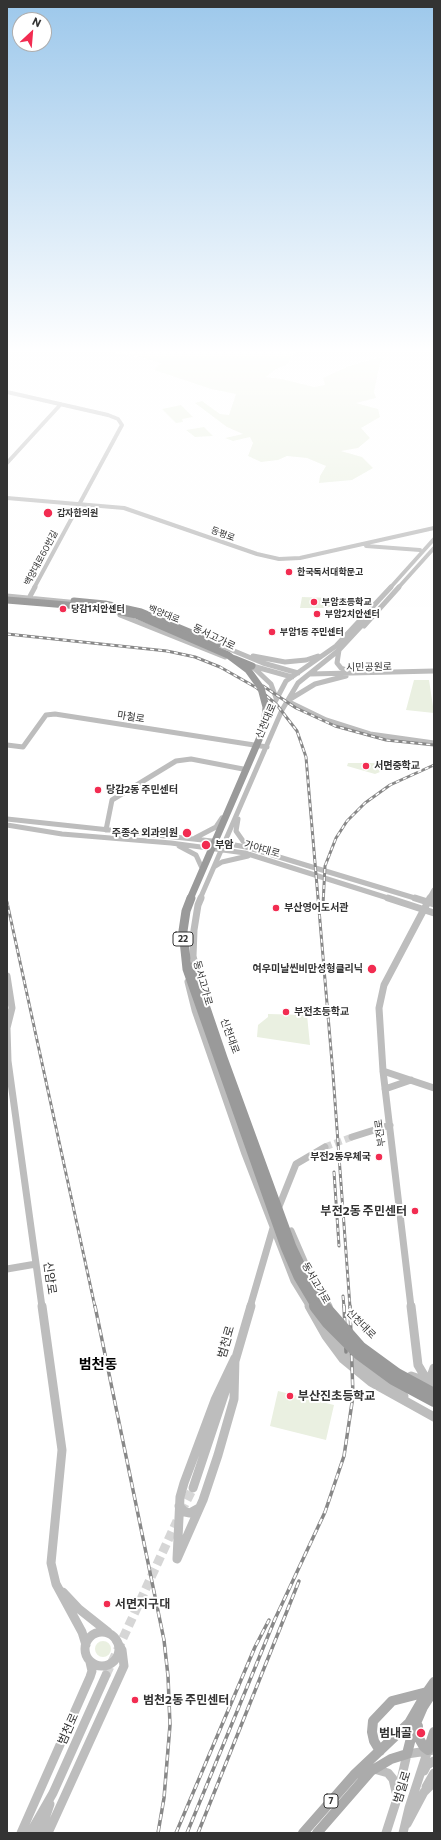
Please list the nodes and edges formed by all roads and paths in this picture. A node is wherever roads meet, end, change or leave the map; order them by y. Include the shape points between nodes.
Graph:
1 (32, 436) edge
2 (116, 436) edge
3 (7, 463) edge
4 (7, 498) edge
5 (78, 504) junction
6 (434, 528) edge
7 (434, 537) edge
8 (434, 542) edge
9 (362, 545) junction
10 (434, 548) edge
11 (420, 550) junction
12 (7, 598) edge
13 (26, 601) junction
14 (42, 601) junction
15 (371, 612) junction
16 (355, 630) junction
17 (218, 644) junction
18 (226, 647) junction
19 (331, 650) junction
20 (339, 650) junction
21 (252, 666) junction
22 (434, 671) edge
23 (296, 673) junction
24 (357, 673) junction
25 (306, 675) junction
26 (434, 675) edge
27 (346, 676) junction
28 (290, 677) junction
29 (276, 698) junction
30 (287, 701) junction
31 (434, 743) edge
32 (255, 745) junction
33 (7, 746) edge
34 (267, 747) junction
35 (243, 769) junction
36 (240, 807) junction
37 (222, 818) junction
38 (7, 819) edge
39 (7, 826) edge
40 (106, 830) junction
41 (192, 839) junction
42 (171, 843) junction
43 (211, 844) junction
44 (223, 846) junction
45 (263, 852) junction
46 (258, 857) junction
47 (201, 866) junction
48 (214, 867) junction
49 (434, 890) edge
50 (431, 903) edge
51 (424, 910) junction
52 (434, 914) edge
53 (7, 976) edge
54 (7, 1061) edge
55 (383, 1070) junction
56 (411, 1080) junction
57 (434, 1088) edge
58 (385, 1089) junction
59 (390, 1125) junction
60 (352, 1137) tunnel mouth
61 (325, 1147) tunnel mouth
62 (280, 1202) junction
63 (272, 1228) junction
64 (36, 1264) junction
65 (7, 1269) edge
66 (235, 1358) junction
67 (434, 1368) edge
68 (398, 1374) junction
69 (432, 1385) edge
70 (434, 1394) edge
71 (434, 1401) edge
72 (432, 1416) edge
73 (193, 1488) tunnel mouth
74 (203, 1500) junction
75 (179, 1506) junction
76 (56, 1584) junction
77 (109, 1633) junction
78 (116, 1640) junction
79 (86, 1645) junction
80 (90, 1662) junction
81 (106, 1675) tunnel mouth
82 (434, 1682) edge
83 (430, 1691) edge
84 (420, 1714) junction
85 (434, 1732) edge
86 (377, 1746) junction
87 (431, 1750) edge
88 (407, 1754) junction
89 (434, 1761) edge
90 (374, 1769) junction
91 (434, 1773) edge
92 (418, 1779) junction
93 (434, 1782) edge
94 (424, 1792) junction
95 (53, 1793) junction
96 (396, 1802) junction
97 (404, 1831) edge
98 (21, 1833) edge
99 (30, 1833) edge
100 (40, 1833) edge
101 (48, 1833) edge
102 (303, 1833) edge
103 (317, 1833) edge
104 (386, 1833) edge

1 - 3 main road
2 - 5 main road, 백양대로60번길
4 - 5 main road, 동평로
5 - 9 main road, 동평로 via 137,512 274,558 300,558
5 - 13 main road, 백양대로60번길
6 - 9 main road
6 - 9 main road, 동평로
7 - 11 main road
7 - 15 main road
8 - 15 main road
9 - 11 main road
10 - 16 main road
11 - 16 main road via 367,610
12 - 13 highway, 동서고가로 / 22, bridge
12 - 17 highway via 118,606 141,612
12 - 68 highway, 동서고가로 / 22, bridge via 104,606 144,615 234,656 259,677 266,689 271,707 268,729 197,892 191,913 189,949 193,971 301,1269 317,1296 344,1331 360,1347
13 - 14 main road, 백양대로
13 - 14 main road, 백양대로
13 - 21 highway, bridge via 123,614
13 - 71 highway, 동서고가로 / 22, bridge via 103,608 142,617 228,655 248,670 261,688 266,706 264,728 197,880 186,911 183,938 190,984 285,1247 313,1303 328,1323 359,1354 393,1379
14 - 17 main road, 백양대로 via 106,605 128,610
14 - 21 main road, 백양대로 via 124,616 190,644
15 - 16 main road, 신천대로
16 - 19 main road, 신천대로
16 - 20 main road, 신천대로
17 - 18 main road, 백양대로
18 - 19 main road via 265,659 285,662 315,658
18 - 23 main road, 백양대로 via 262,664
19 - 23 main road, 신천대로
20 - 24 main road via 339,666 346,671
20 - 25 main road, 신천대로
21 - 28 main road, 백양대로
21 - 29 main road via 270,684
22 - 24 main road, 시민공원로
23 - 25 main road, 백양대로
23 - 28 main road, 신천대로
24 - 25 main road, 시민공원로
25 - 27 main road, 시민공원로
25 - 28 main road, 백양대로
25 - 30 main road, 신천대로 via 294,688
26 - 27 main road, 시민공원로
27 - 30 main road via 315,684
28 - 29 main road, 신천대로
29 - 32 main road, 신천대로
30 - 31 main road via 326,720 355,730
30 - 34 main road, 신천대로
32 - 33 main road, 마철로 via 56,714 46,715 23,747
32 - 34 main road, 마철로
32 - 35 main road, 신천대로
34 - 36 main road, 신천대로
35 - 37 main road, 신천대로
35 - 40 main road via 188,758 170,763 112,800
36 - 44 main road, 신천대로
36 - 45 main road via 236,831 243,841
37 - 41 main road via 216,827
37 - 43 main road, 신천대로
38 - 40 main road, 가야대로
39 - 42 main road, 가야대로 via 62,834
40 - 41 main road, 가야대로
41 - 43 main road, 가야대로
42 - 43 main road, 가야대로
42 - 47 main road via 196,855
43 - 44 main road, 가야대로
43 - 47 main road, 신천대로
44 - 45 main road, 가야대로 via 246,847
44 - 46 main road, 가야대로
44 - 48 main road, 신천대로
45 - 50 main road, 가야대로
46 - 48 main road via 245,856 222,862
46 - 51 main road
47 - 63 main road, 신천대로 via 182,919 182,958 197,1017
48 - 62 main road, 신천대로 via 197,911 193,956 200,985
49 - 50 main road, 부전로
50 - 51 main road, 부전로
51 - 52 main road
51 - 55 main road, 부전로 via 381,993 379,1017
53 - 54 main road, 신암로 via 12,1008 7,1028
54 - 64 main road, 신암로
55 - 56 main road
55 - 58 main road, 부전로
56 - 57 main road
56 - 58 main road
58 - 59 main road, 부전로
59 - 60 main road
59 - 69 main road, 부전로 via 418,1365
61 - 62 main road, 범천로 via 296,1164
62 - 63 main road, 범천로
62 - 69 main road, 신천대로 via 310,1275 348,1329 382,1359 408,1375
63 - 66 main road, 범천로
63 - 72 main road, 신천대로 via 294,1281 321,1325 342,1349
64 - 65 main road
64 - 76 main road, 신암로 via 62,1450 51,1544 51,1563
66 - 73 main road, 범천로
66 - 74 main road via 234,1399
66 - 75 main road via 215,1400 184,1483
67 - 69 main road
68 - 69 highway, bridge
68 - 70 highway, 동서고가로 / 22, bridge
69 - 72 main road, 신천대로
74 - 75 main road via 194,1512 185,1512
74 - 75 main road via 178,1559
76 - 77 main road via 79,1609
76 - 79 main road via 82,1632
77 - 78 main road
77 - 79 main road via 98,1633
78 - 80 main road via 117,1656 110,1664 99,1667
78 - 101 main road via 122,1650 124,1666
79 - 80 main road
80 - 98 main road via 90,1677
81 - 95 main road, 범천로
82 - 83 main road
83 - 84 main road
83 - 86 main road via 409,1723
83 - 86 main road via 392,1702 382,1710 373,1721 372,1732
84 - 87 main road via 417,1735 424,1747
84 - 88 main road
85 - 87 main road
86 - 102 main road, 7 via 360,1770
87 - 88 main road
87 - 92 main road, 범일로
88 - 90 main road, 7 via 390,1759
88 - 96 main road, 범일로
89 - 92 main road via 427,1765
90 - 96 main road via 388,1773 393,1779
90 - 103 main road, 7
91 - 94 main road
92 - 97 main road, 범일로
93 - 94 main road
94 - 97 main road
95 - 99 main road, 범천로
95 - 100 main road, 범천로
96 - 104 main road, 범일로

